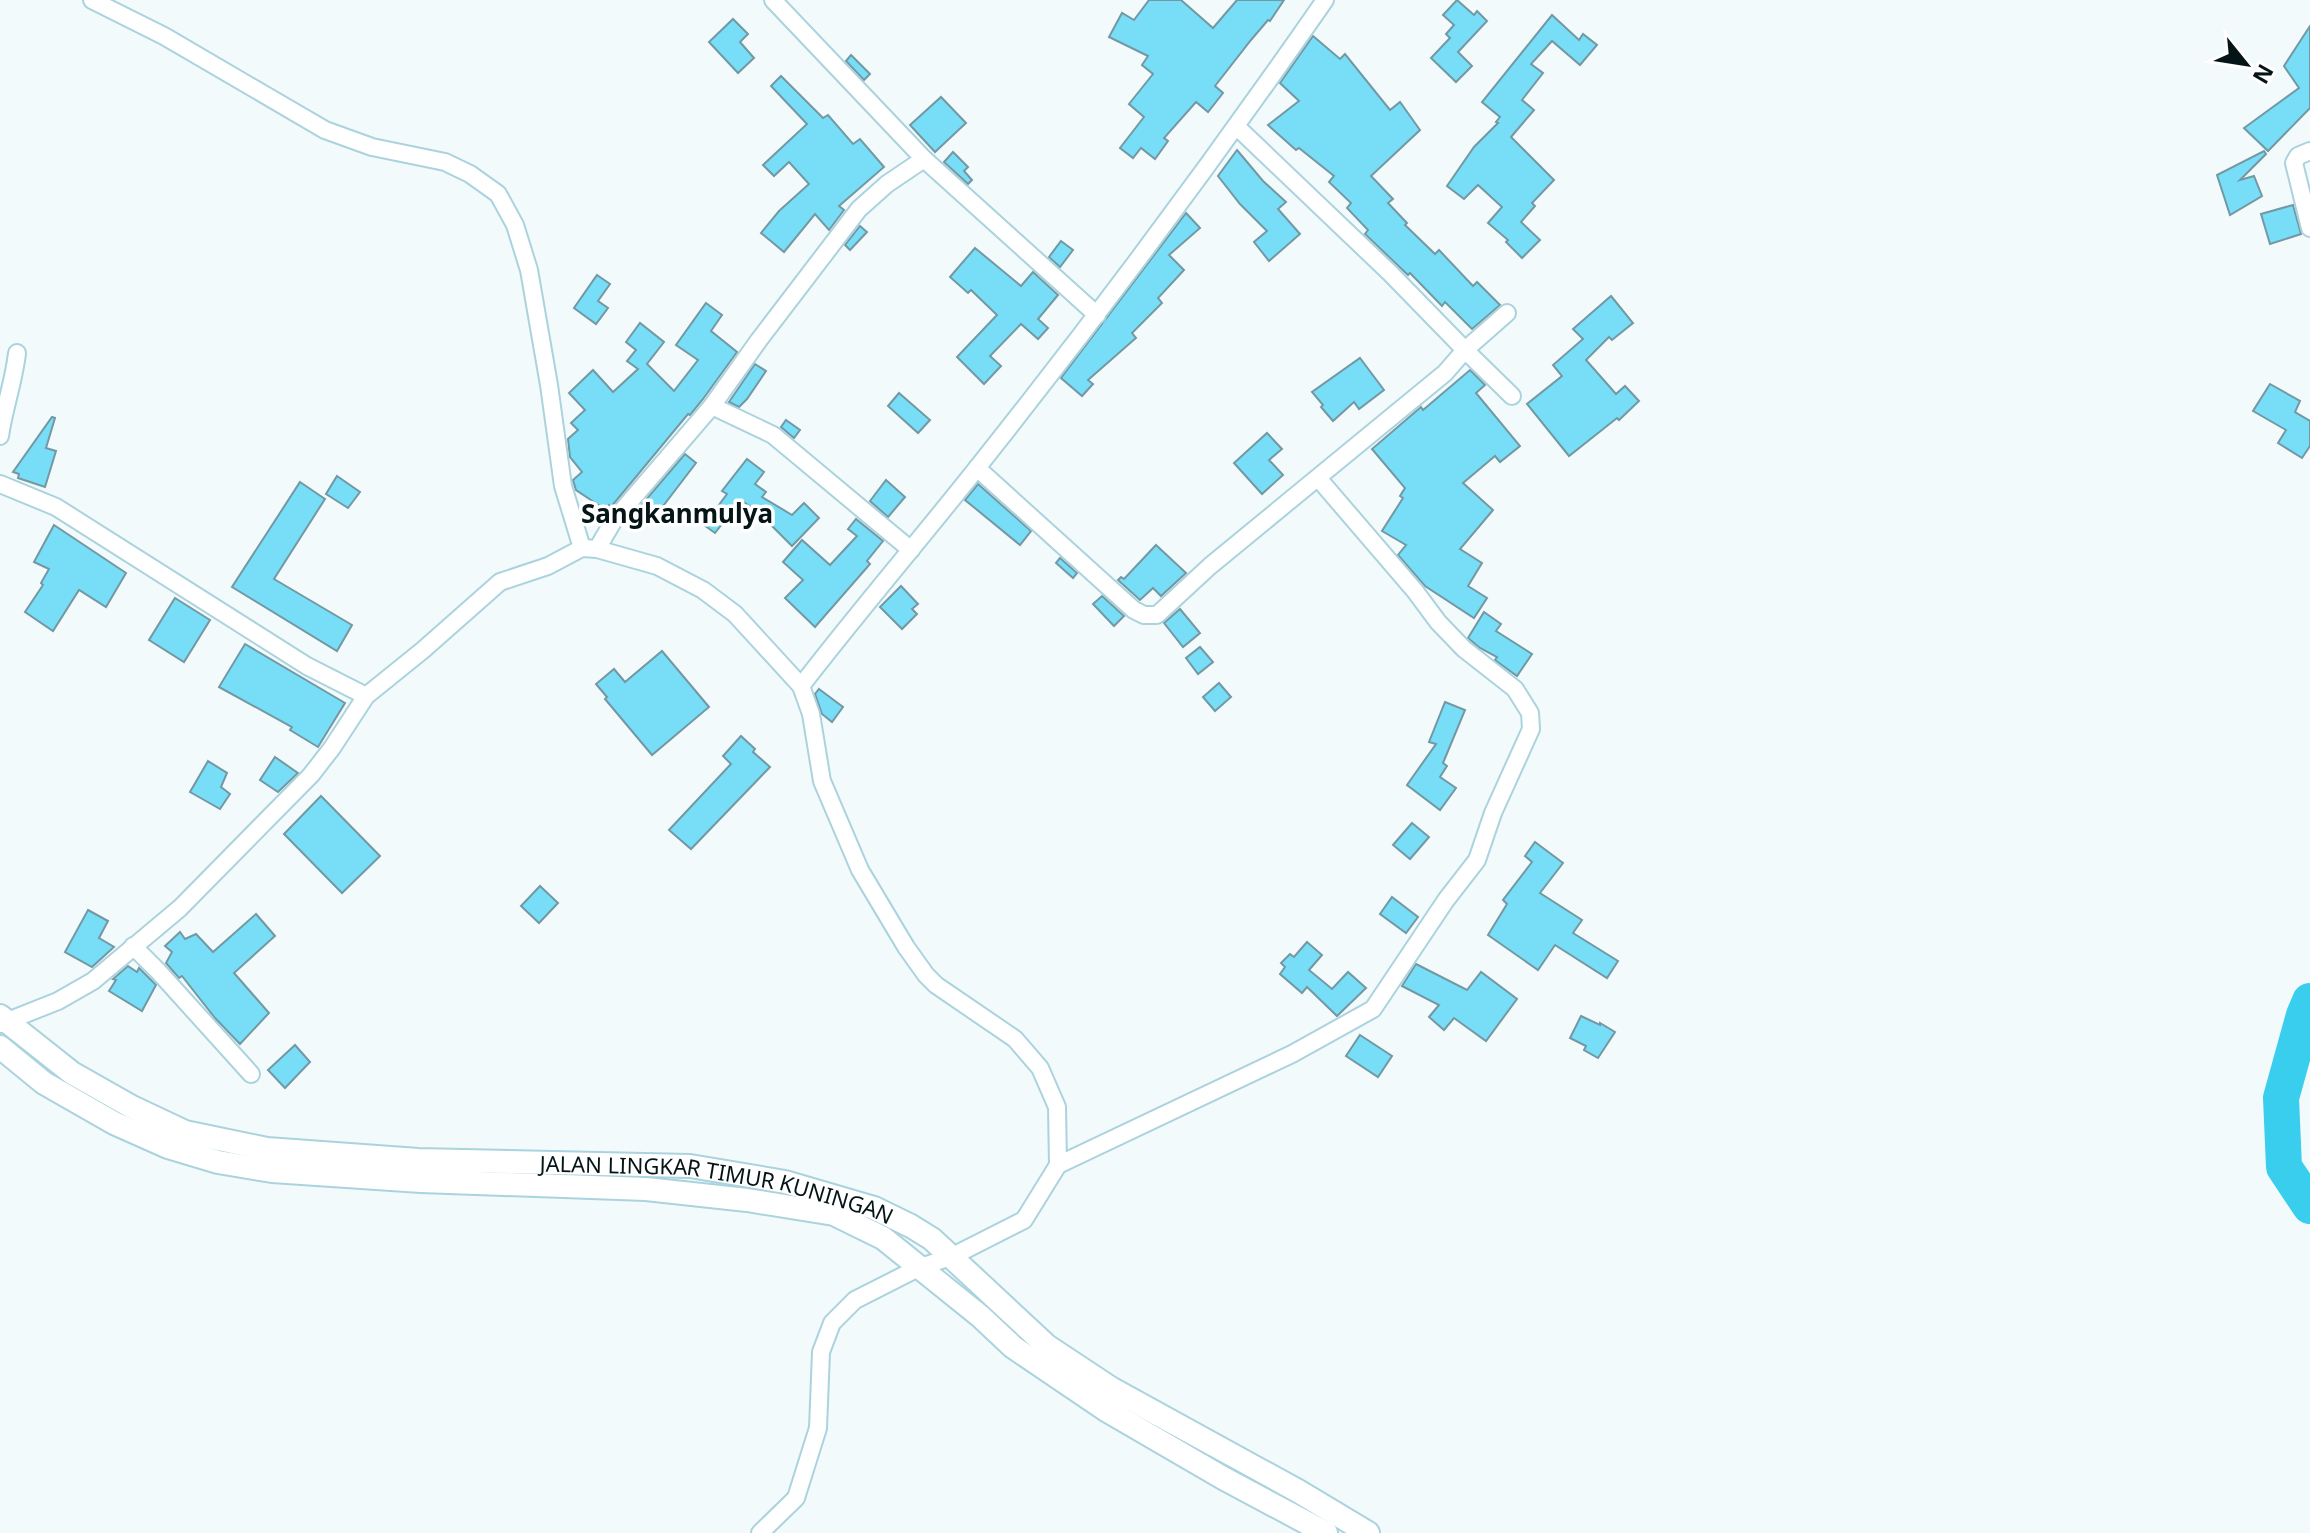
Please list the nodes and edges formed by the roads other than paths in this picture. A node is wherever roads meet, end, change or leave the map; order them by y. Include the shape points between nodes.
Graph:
1 (92, 0) edge
2 (773, 0) edge
3 (1325, 0) edge
4 (1237, 127) junction
5 (2310, 151) edge
6 (924, 159) junction
7 (2310, 228) edge
8 (1507, 313) dead end
9 (1097, 315) junction
10 (1465, 350) junction
11 (17, 353) dead end
12 (1512, 396) dead end
13 (712, 406) junction
14 (0, 436) edge
15 (977, 468) junction
16 (1318, 478) junction
17 (0, 484) edge
18 (590, 549) junction
19 (911, 550) junction
20 (801, 686) junction
21 (366, 696) junction
22 (133, 946) junction
23 (1, 1020) edge
24 (0, 1047) edge
25 (251, 1074) dead end
26 (1058, 1165) junction
27 (951, 1257) junction
28 (920, 1267) junction
29 (760, 1533) edge
30 (1326, 1533) edge
31 (1368, 1533) edge

1 - 18 street via 325,130 372,147 445,162 498,194 515,225 529,270 563,486
2 - 6 street
3 - 4 street
4 - 9 street
4 - 10 street
5 - 7 street via 2294,163
6 - 9 street
6 - 13 street via 859,209
8 - 10 street
9 - 15 street
10 - 12 street
10 - 16 street via 1445,373
11 - 14 street
13 - 18 street
13 - 19 street via 773,435
15 - 16 street via 1144,615 1157,615
15 - 19 street
16 - 26 street via 1438,622 1515,689 1530,713 1531,729 1477,860 1373,1009 1292,1054
17 - 21 street via 56,507 307,666
18 - 20 street via 657,566 703,590 735,614
18 - 21 street via 500,582
19 - 20 street
20 - 26 street via 822,781 860,870 926,975 1015,1039 1040,1068 1057,1107
21 - 22 street via 311,775 180,908
22 - 23 street via 93,981 58,1001
22 - 25 street
23 - 27 main road, JALAN LINGKAR TIMUR KUNINGAN via 72,1073 185,1132 282,1151 690,1166 785,1182 874,1208 932,1239
24 - 28 main road, JALAN LINGKAR TIMUR KUNINGAN via 44,1083 114,1123 218,1162 421,1181 646,1189 817,1210 883,1238
26 - 27 street via 1024,1220
27 - 28 street
27 - 31 main road, JALAN LINGKAR TIMUR KUNINGAN via 1047,1346 1112,1389
28 - 29 street via 855,1300 832,1323 821,1352 818,1428 796,1498
28 - 30 main road, JALAN LINGKAR TIMUR KUNINGAN via 1013,1347 1106,1410

